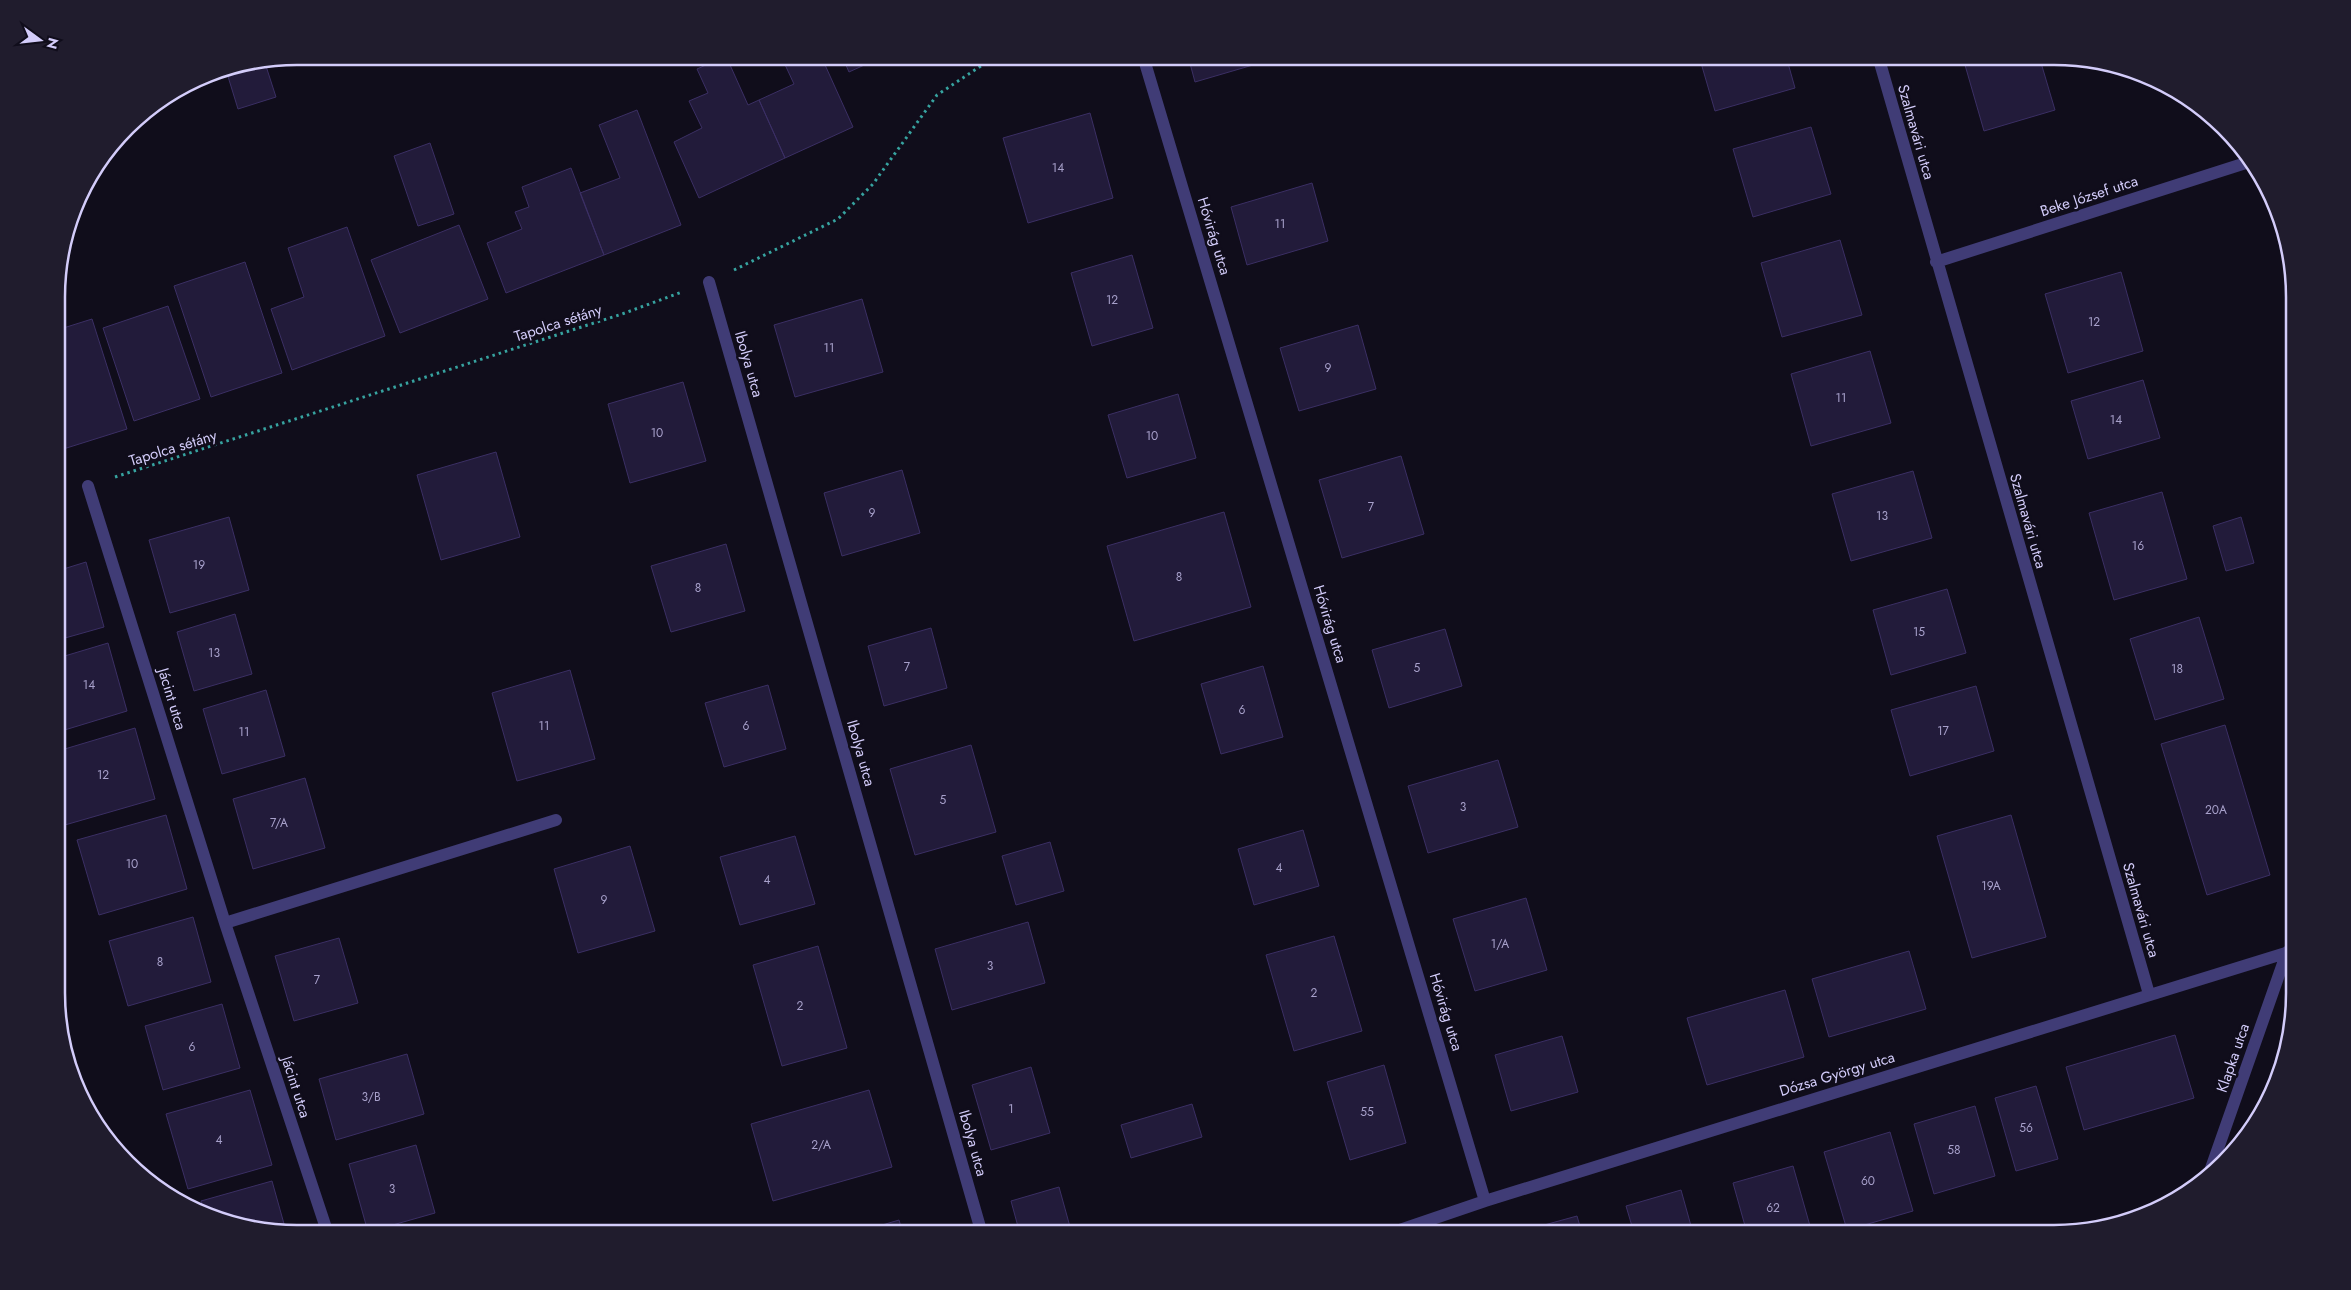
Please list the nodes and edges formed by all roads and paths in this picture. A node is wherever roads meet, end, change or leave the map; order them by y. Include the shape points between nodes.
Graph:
1 (983, 65) edge
2 (1146, 65) edge
3 (1881, 65) edge
4 (2244, 164) edge
5 (1936, 262) junction
6 (709, 282) junction
7 (88, 486) joint
8 (556, 820) dead end
9 (225, 923) junction
10 (2286, 953) edge
11 (2286, 965) edge
12 (2149, 994) junction
13 (2214, 1161) edge
14 (1485, 1201) junction
15 (325, 1225) edge
16 (979, 1225) edge
17 (1417, 1225) edge

1 - 6 path, Tapolca sétány via 937,96 873,184 838,219
2 - 14 street, Hóvirág utca
3 - 5 street, Szalmavári utca
4 - 5 street, Beke József utca
5 - 12 street, Szalmavári utca
6 - 7 path, Tapolca sétány via 604,320
6 - 16 street, Ibolya utca
7 - 9 street, Jácint utca
8 - 9 street
9 - 15 street, Jácint utca
10 - 12 street, Dózsa György utca
11 - 13 street, Klapka utca
12 - 14 street, Dózsa György utca
14 - 17 street, Dózsa György utca

